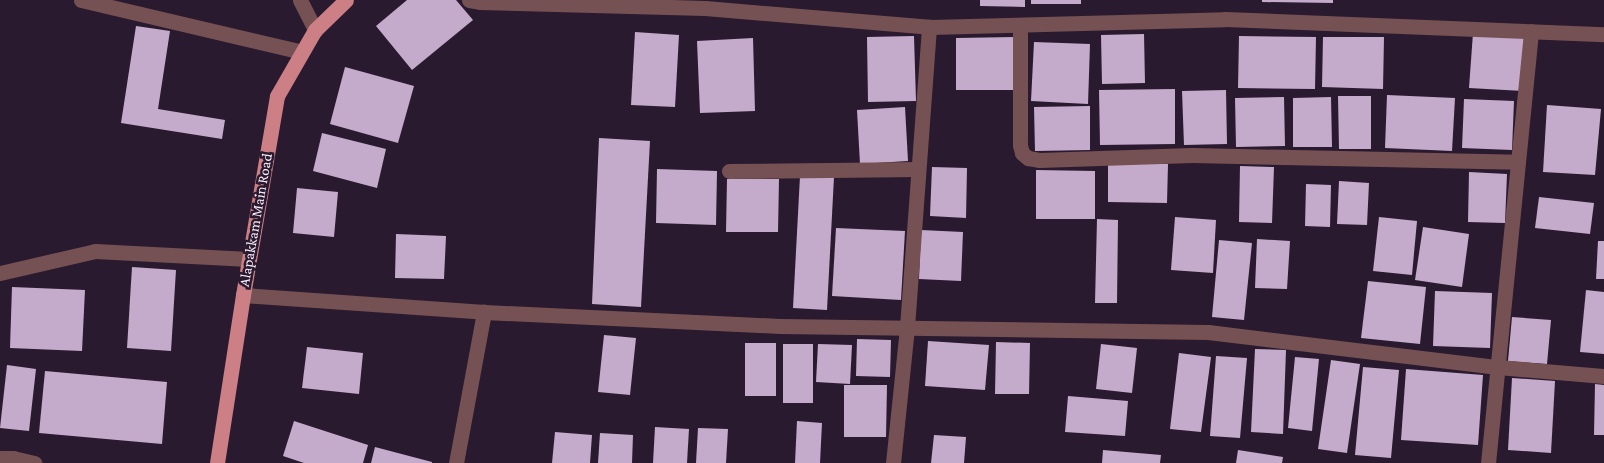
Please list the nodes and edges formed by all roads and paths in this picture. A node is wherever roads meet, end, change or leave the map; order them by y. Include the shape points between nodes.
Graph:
1 (81, 0) edge
2 (300, 0) edge
3 (346, 0) edge
4 (469, 0) edge
5 (1020, 25) junction
6 (929, 27) junction
7 (314, 30) junction
8 (1532, 31) junction
9 (1604, 34) edge
10 (302, 52) junction
11 (1518, 162) junction
12 (918, 169) junction
13 (729, 171) dead end
14 (249, 259) junction
15 (0, 273) edge
16 (243, 295) junction
17 (484, 312) junction
18 (907, 326) junction
19 (1498, 367) junction
20 (1604, 376) edge
21 (0, 458) edge
22 (34, 463) edge
23 (217, 463) edge
24 (456, 463) edge
25 (893, 463) edge
26 (1488, 463) edge

1 - 10 street
2 - 7 street
3 - 7 main road, Alapakkam Main Road
4 - 6 street via 705,8
5 - 6 street
5 - 8 street via 1225,19
5 - 11 street via 1020,145 1028,158 1192,155
6 - 12 street
7 - 10 main road, Alapakkam Main Road
8 - 9 street
8 - 11 street
10 - 14 main road, Alapakkam Main Road via 278,96
11 - 19 street
12 - 13 street
12 - 18 street
14 - 15 street via 95,251
14 - 16 main road, Alapakkam Main Road
16 - 17 street
16 - 23 main road, Alapakkam Main Road
17 - 18 street via 780,326
17 - 24 street
18 - 19 street via 1208,332
18 - 25 street
19 - 20 street
19 - 26 street
21 - 22 street

